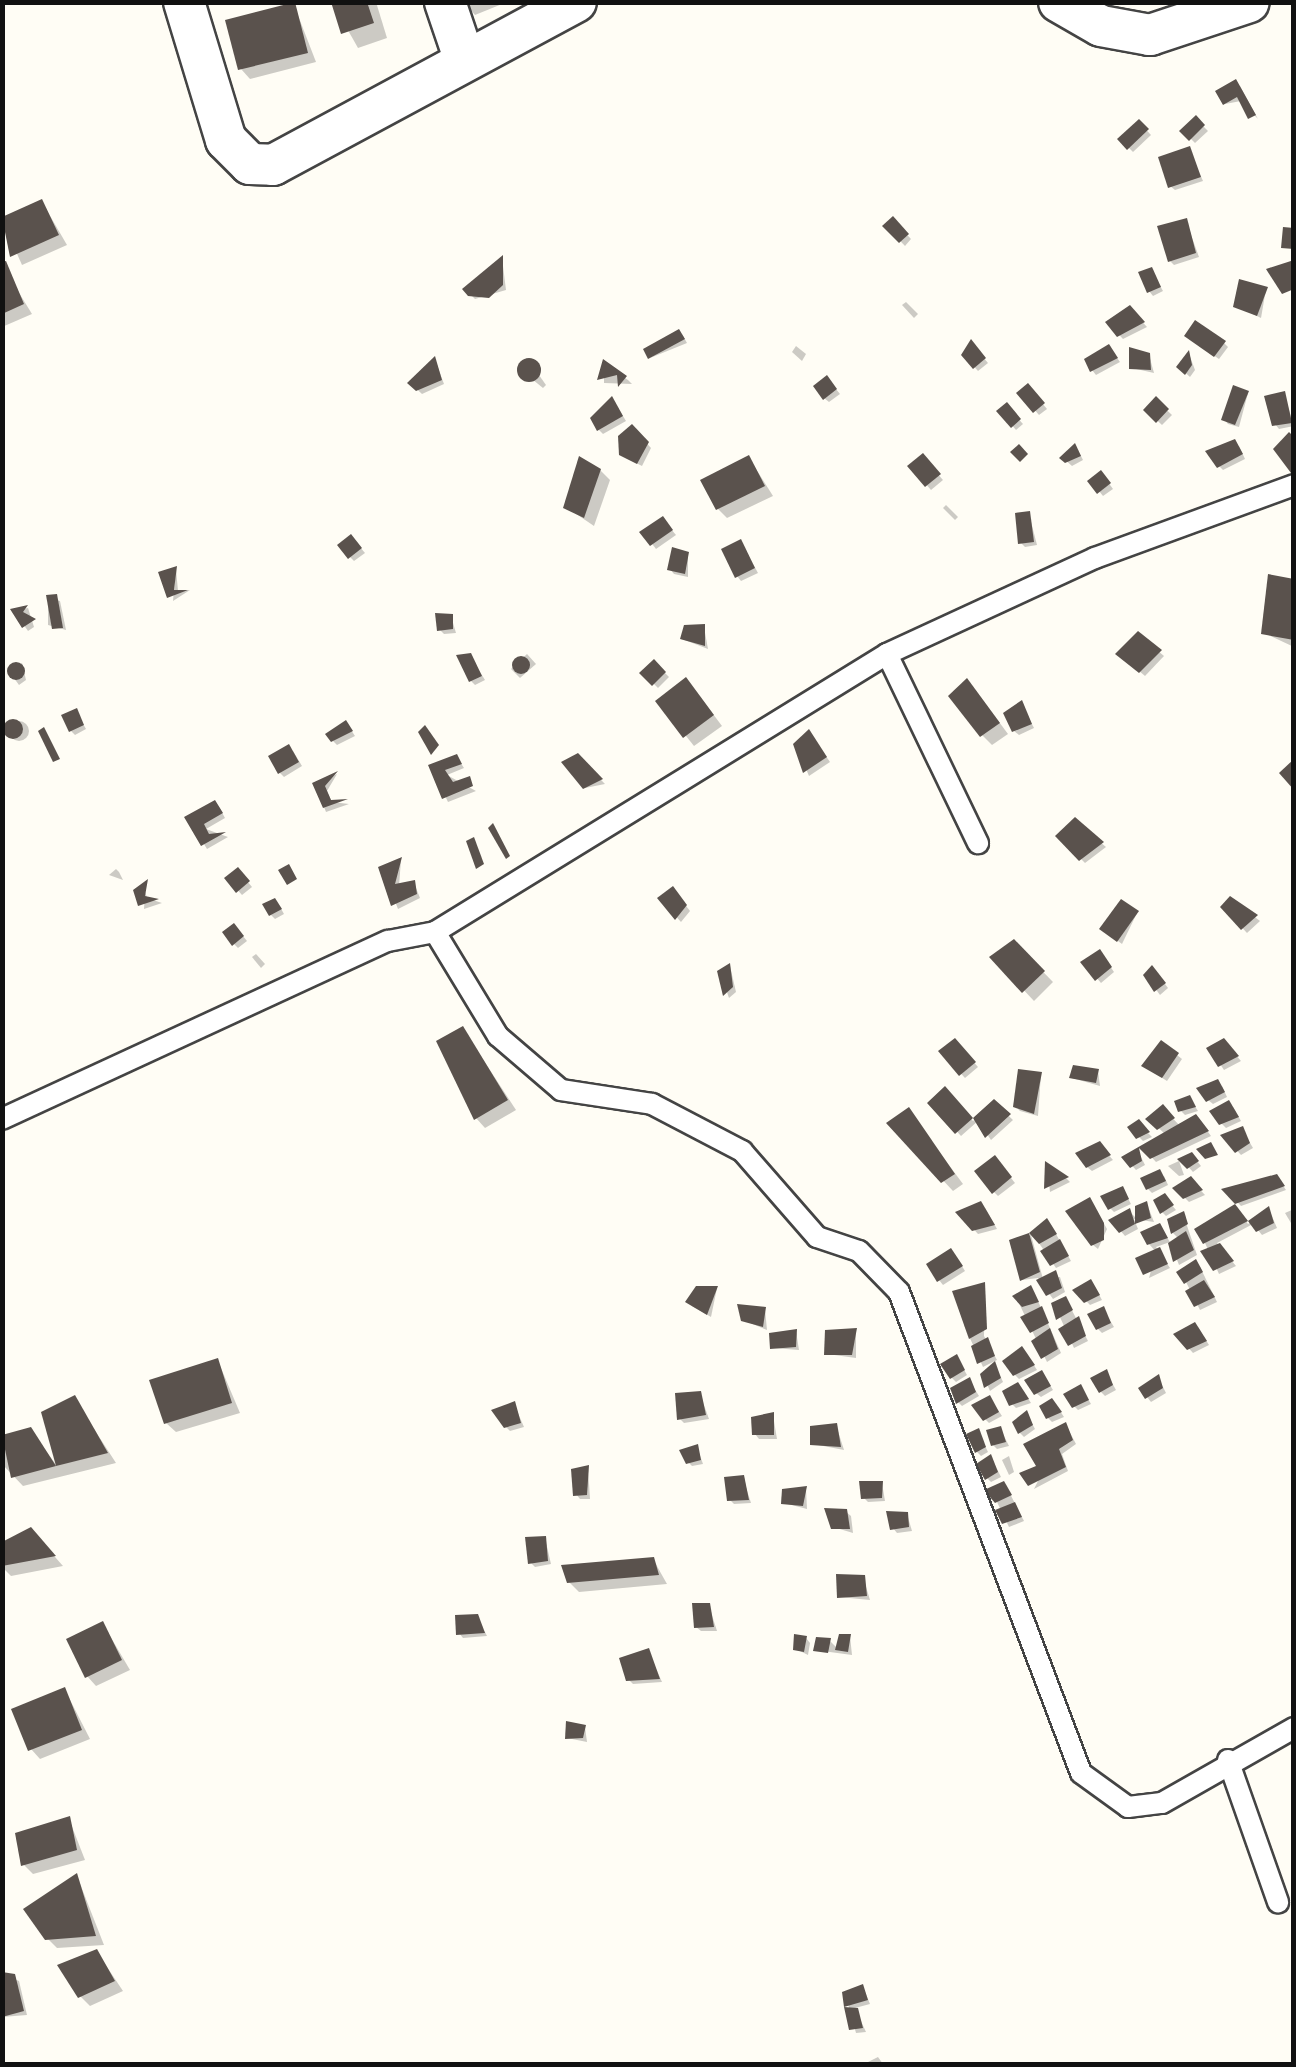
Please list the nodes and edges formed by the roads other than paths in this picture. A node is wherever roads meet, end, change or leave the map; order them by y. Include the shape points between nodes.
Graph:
1 (184, 2) edge
2 (445, 2) edge
3 (576, 2) edge
4 (1059, 2) edge
5 (1249, 2) edge
6 (464, 58) junction
7 (1294, 485) edge
8 (887, 654) junction
9 (978, 843) dead end
10 (435, 932) junction
11 (2, 1118) edge
12 (1294, 1728) edge
13 (1228, 1760) junction
14 (1278, 1902) dead end

1 - 6 street via 226,140 250,164 272,165
2 - 6 street
3 - 6 street
4 - 5 street via 1100,26 1150,34
7 - 8 lane via 1095,558
8 - 9 lane
8 - 10 lane
10 - 11 lane via 388,941
10 - 13 lane via 498,1036 561,1090 652,1104 742,1151 818,1237 859,1250 899,1292 1080,1774 1128,1807 1162,1802
12 - 13 lane
13 - 14 lane

